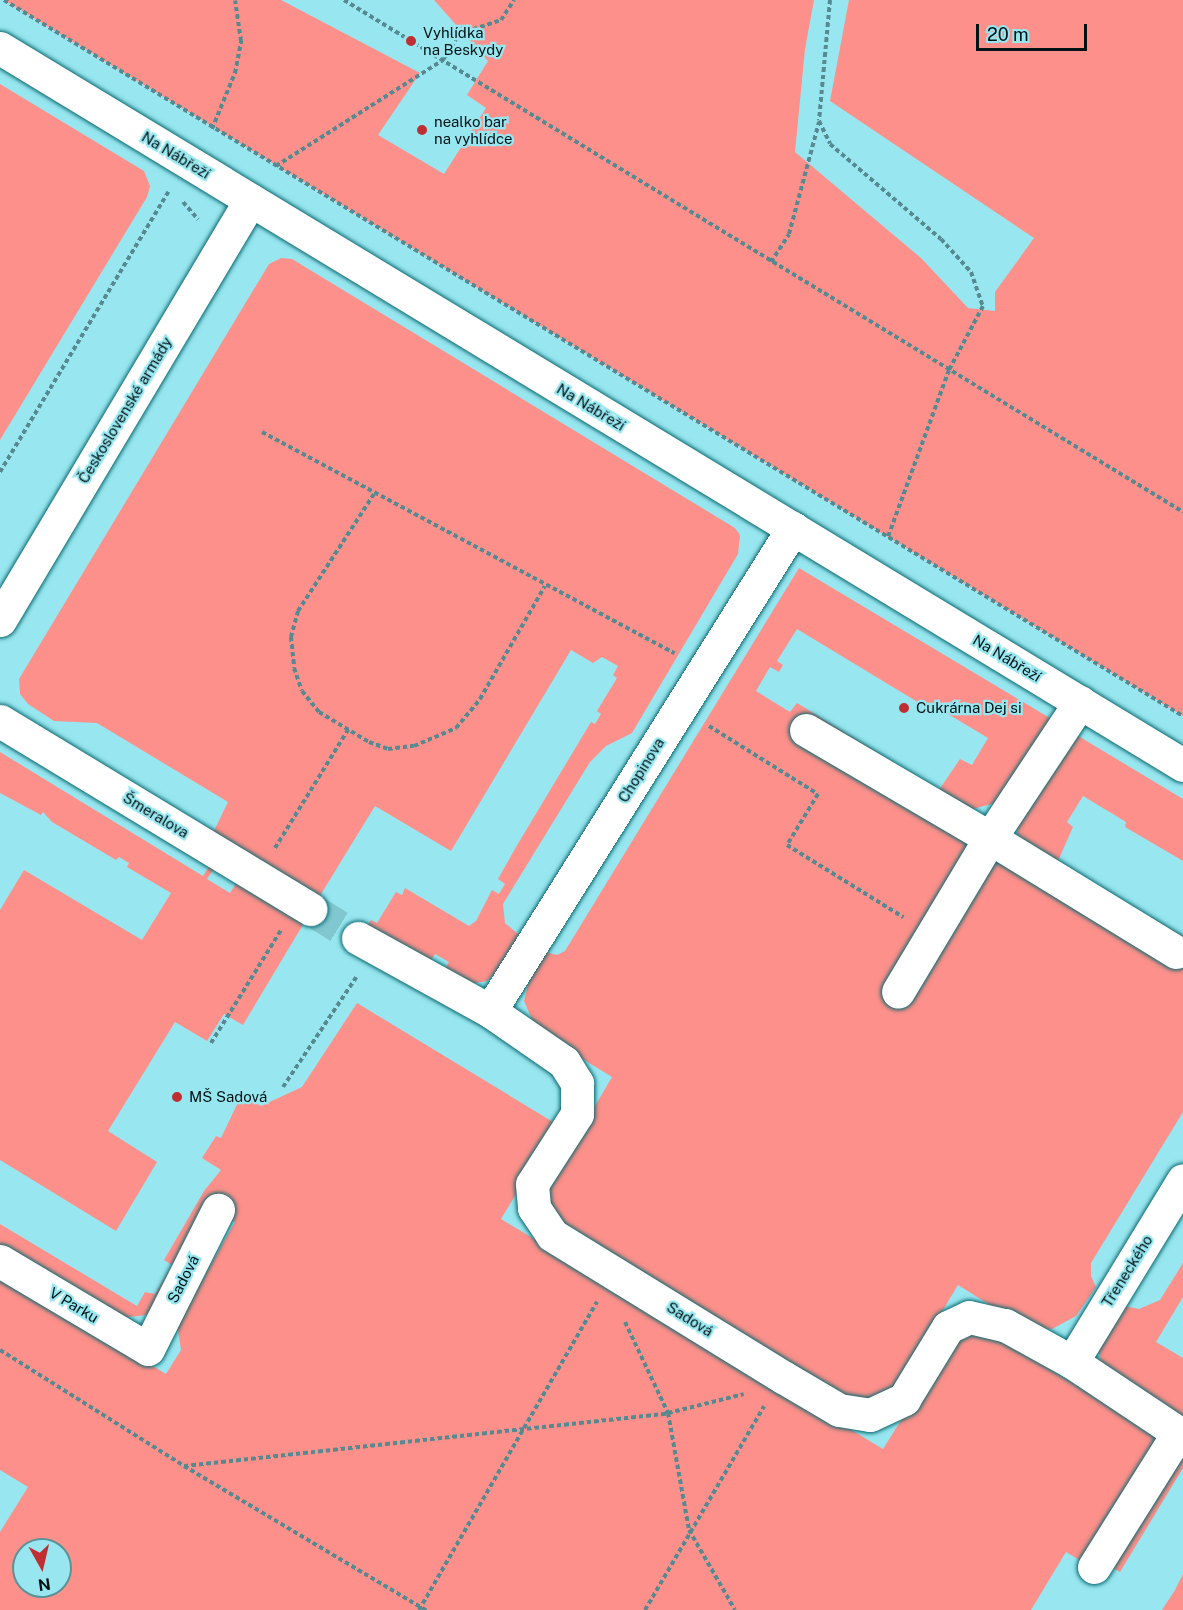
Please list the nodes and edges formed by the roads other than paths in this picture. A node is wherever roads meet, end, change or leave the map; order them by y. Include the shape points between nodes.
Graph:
1 (0, 48) edge
2 (250, 200) junction
3 (793, 528) junction
4 (0, 620) edge
5 (1080, 702) junction
6 (0, 721) edge
7 (806, 730) dead end
8 (1183, 765) edge
9 (990, 838) junction
10 (305, 905) tunnel mouth
11 (367, 943) tunnel mouth
12 (1176, 951) dead end
13 (898, 992) dead end
14 (490, 1011) junction
15 (1183, 1180) edge
16 (218, 1210) dead end
17 (0, 1261) edge
18 (148, 1349) joint
19 (1072, 1362) junction
20 (1181, 1435) edge
21 (1094, 1567) dead end

1 - 2 street, Na Nábřeží
2 - 3 street, Na Nábřeží
2 - 4 street, Československé armády
3 - 5 street, Na Nábřeží
3 - 14 street, Chopinova
5 - 8 street, Na Nábřeží
5 - 9 street
6 - 10 street, Šmeralova
7 - 9 street
9 - 12 street
9 - 13 street
11 - 14 street, Sadová
14 - 19 street, Sadová via 564,1062 577,1083 577,1114 532,1184 534,1208 552,1235 611,1279 779,1381 839,1410 870,1415 904,1399 948,1327 969,1317 1005,1325
15 - 19 street, Třeneckého
16 - 18 street, Sadová
17 - 18 street, V Parku
19 - 20 street, Sadová
20 - 21 street

